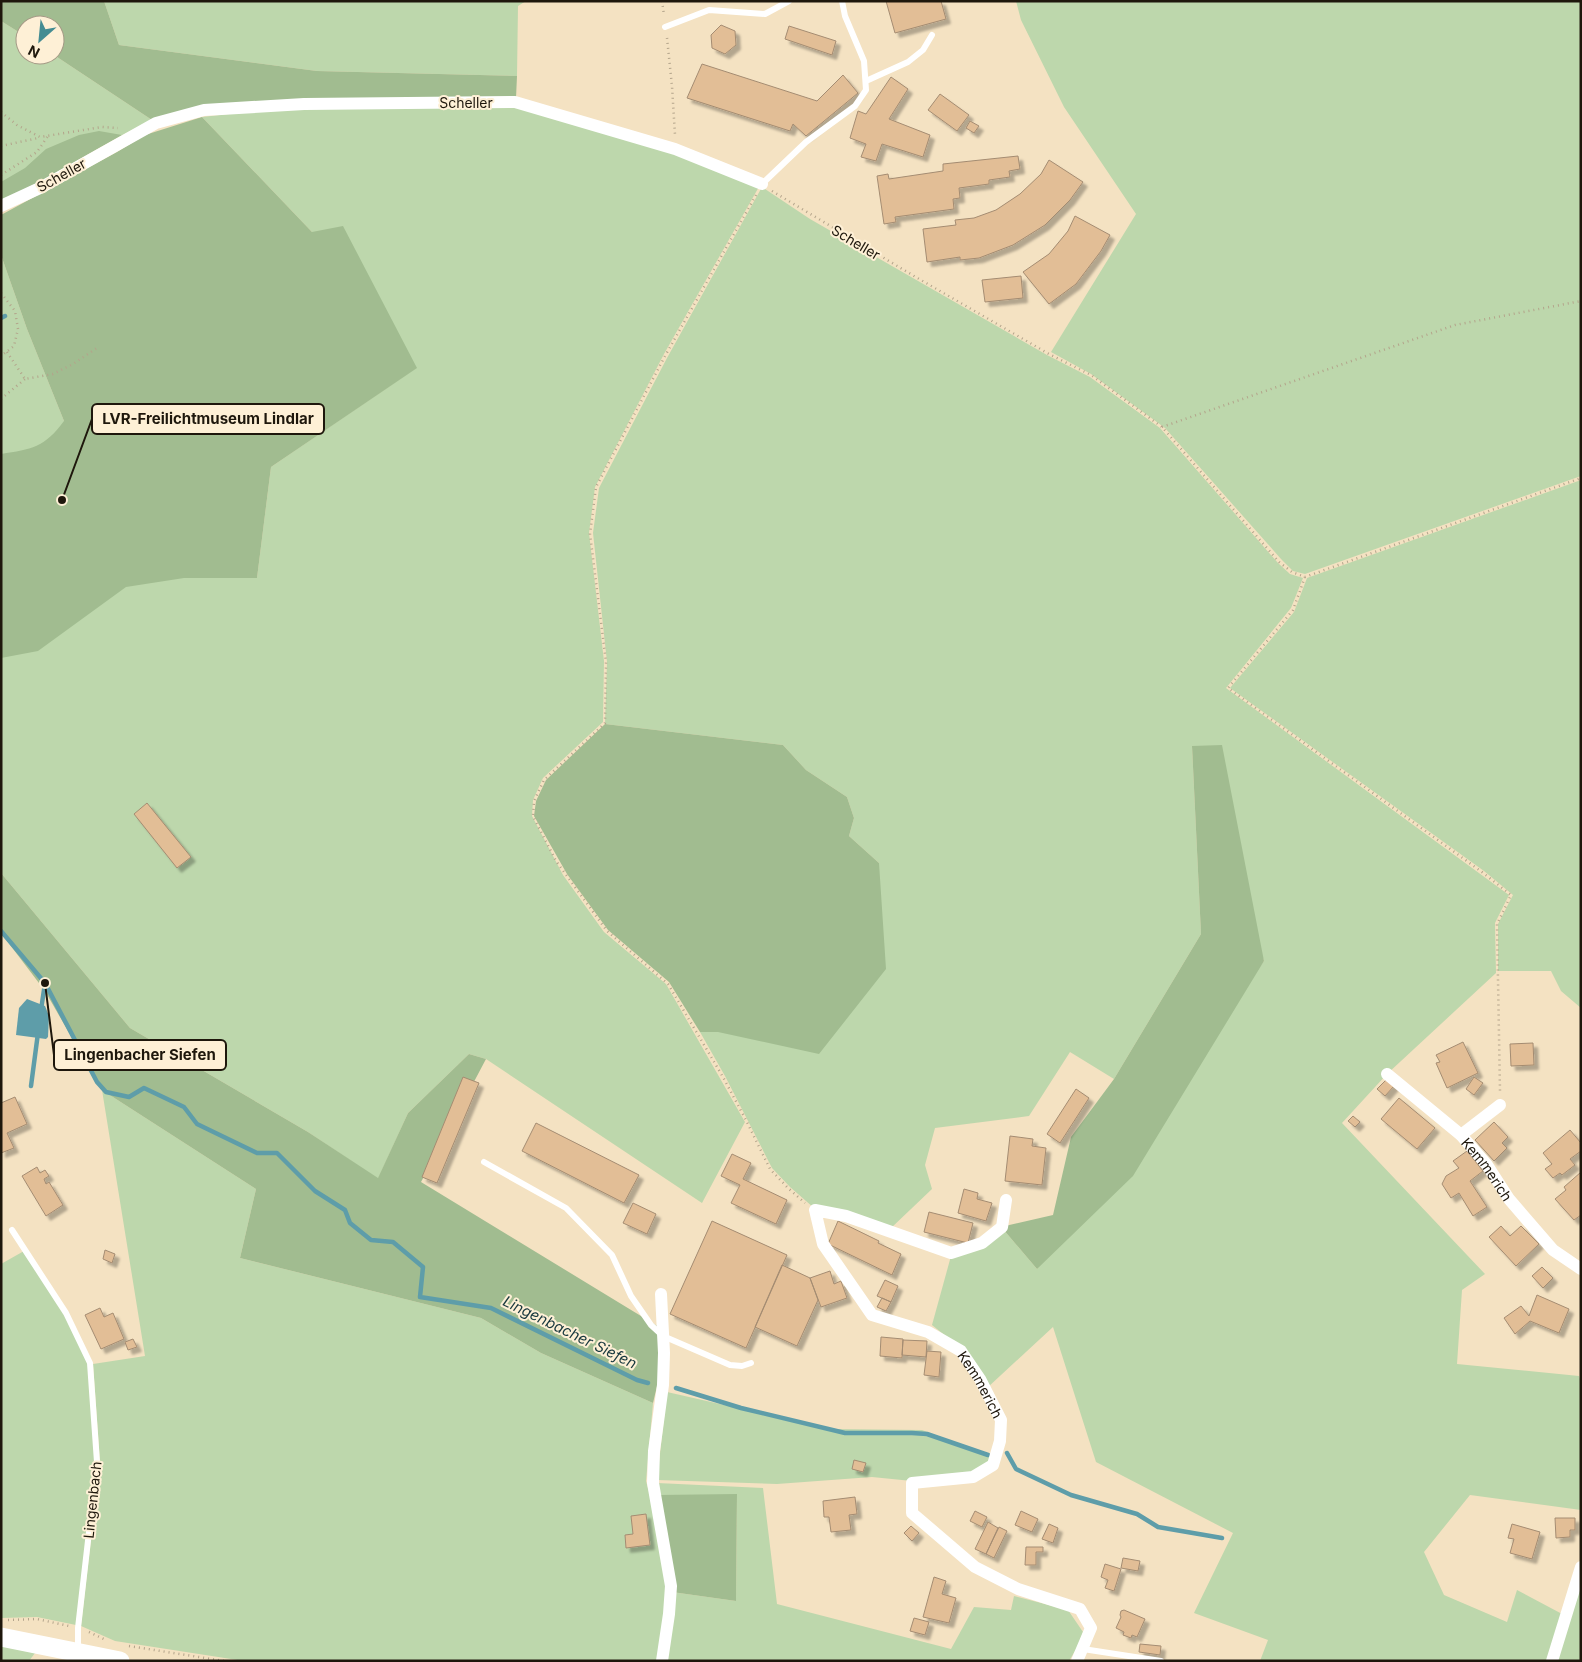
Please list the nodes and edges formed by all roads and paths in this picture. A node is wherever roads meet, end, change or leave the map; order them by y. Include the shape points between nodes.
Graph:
1 (662, 1) edge
2 (789, 1) edge
3 (842, 1) edge
4 (665, 27) junction
5 (932, 35) dead end
6 (866, 81) junction
7 (1, 112) edge
8 (144, 129) junction
9 (48, 136) junction
10 (40, 137) junction
11 (1, 146) edge
12 (675, 149) junction
13 (1, 175) edge
14 (762, 184) junction
15 (1, 206) edge
16 (1, 293) edge
17 (1581, 301) edge
18 (97, 348) dead end
19 (7, 352) junction
20 (1, 356) edge
21 (25, 379) junction
22 (1, 399) edge
23 (1162, 427) junction
24 (1581, 478) edge
25 (1305, 577) junction
26 (1387, 1074) dead end
27 (1500, 1105) joint
28 (1461, 1135) junction
29 (484, 1162) dead end
30 (1006, 1200) dead end
31 (814, 1210) junction
32 (12, 1230) dead end
33 (1581, 1269) edge
34 (661, 1294) dead end
35 (663, 1336) junction
36 (750, 1363) dead end
37 (1581, 1567) edge
38 (1, 1620) edge
39 (78, 1628) junction
40 (1, 1637) edge
41 (108, 1640) dead end
42 (78, 1652) junction
43 (1080, 1655) edge
44 (116, 1656) edge
45 (224, 1661) edge
46 (662, 1661) edge
47 (1161, 1661) edge
48 (1552, 1661) edge

1 - 4 path
2 - 4 lane via 765,14 708,10
3 - 6 lane via 864,62
4 - 12 path
5 - 6 lane via 923,50 908,62
6 - 14 lane via 866,90 854,106 806,142
7 - 10 path via 17,126
8 - 9 path via 102,127
8 - 12 street, Scheller via 204,110 304,104 515,102
8 - 15 street, Scheller
9 - 10 path
9 - 13 path via 37,152
10 - 11 path
12 - 14 street, Scheller
14 - 23 path, Scheller via 914,276 1091,375
14 - 31 path via 596,487 590,534 606,662 605,723 544,780 534,801 533,816 556,861 607,931 668,984 739,1107 770,1169
16 - 19 path via 15,311 18,329 14,346
17 - 23 path via 1455,325
18 - 21 path via 53,374
19 - 20 path
19 - 21 path
21 - 22 path
23 - 25 path, Scheller via 1280,562
24 - 25 path
25 - 27 path via 1293,610 1228,688 1511,895 1496,924
26 - 28 street, Kemmerich
27 - 28 street
28 - 33 street, Kemmerich via 1553,1250
29 - 35 lane via 566,1208 612,1255 631,1296
30 - 31 street via 1002,1227 982,1243 951,1253 846,1216
31 - 43 street, Kemmerich via 823,1244 872,1315 928,1332 961,1351 1001,1420 1000,1441 993,1465 973,1476 912,1483 912,1513 975,1567 1018,1588 1080,1609 1091,1628
32 - 39 lane, Lingenbach via 66,1313 90,1363 97,1462
34 - 35 street
35 - 36 lane via 730,1365
35 - 46 street via 653,1483 671,1586
37 - 48 street
38 - 39 path via 36,1619
39 - 41 path
39 - 42 lane, Lingenbach
40 - 42 street
42 - 44 street
43 - 47 lane
44 - 45 path

